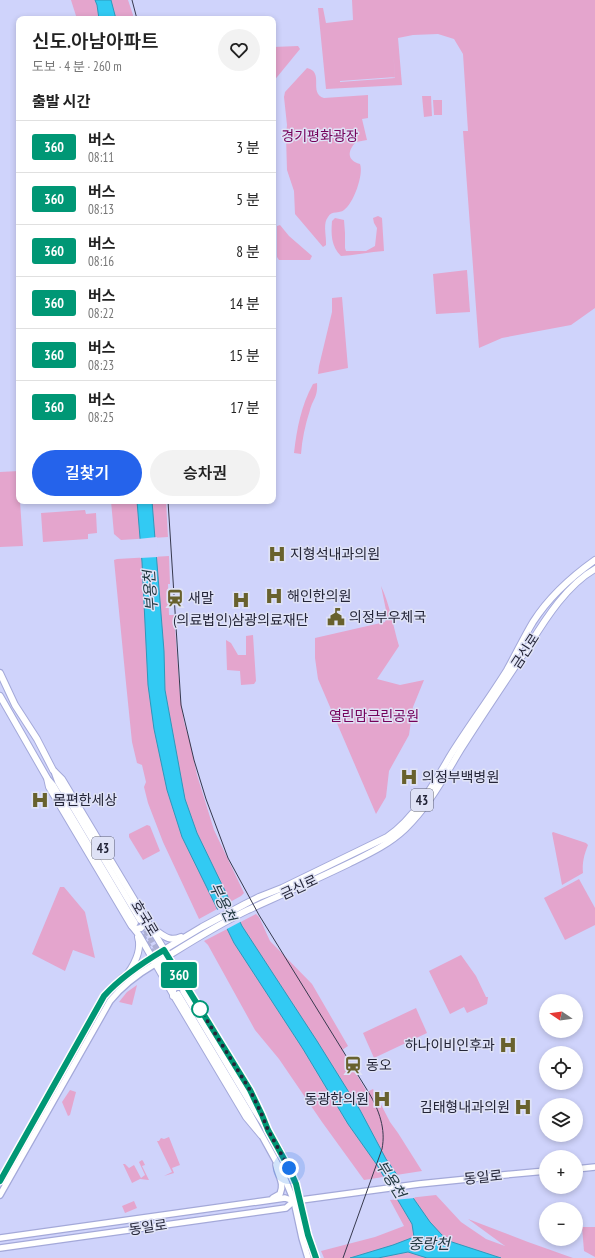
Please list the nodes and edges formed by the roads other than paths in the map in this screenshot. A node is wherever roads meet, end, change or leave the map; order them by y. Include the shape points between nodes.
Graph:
1 (595, 560) edge
2 (595, 568) edge
3 (0, 672) edge
4 (0, 696) edge
5 (246, 907) junction
6 (137, 923) junction
7 (151, 927) junction
8 (203, 930) junction
9 (194, 932) junction
10 (164, 950) junction
11 (168, 956) junction
12 (152, 958) junction
13 (155, 964) junction
14 (128, 974) junction
15 (181, 992) junction
16 (268, 1130) joint
17 (262, 1135) joint
18 (275, 1161) junction
19 (595, 1167) edge
20 (583, 1168) edge
21 (539, 1172) edge
22 (0, 1181) edge
23 (0, 1195) edge
24 (297, 1201) junction
25 (250, 1203) junction
26 (0, 1238) edge
27 (0, 1248) edge
28 (315, 1256) edge
29 (308, 1258) edge

1 - 5 main road, 금신로 / 43 via 552,596 541,611 436,780 400,827 387,837 259,897
2 - 5 main road, 금신로 / 43 via 568,591 548,616 441,784 404,830 381,848 336,870
3 - 6 main road, 호국로 / 43 via 15,705 53,770 62,779
4 - 6 main road, 호국로 / 43 via 47,778 53,794
5 - 8 main road, 43
6 - 7 main road, 호국로 / 43
6 - 12 main road, 호국로 / 43 via 139,935
6 - 14 main road via 138,953
7 - 9 main road, 43 via 170,939
7 - 10 main road, 호국로
8 - 9 main road, 43
8 - 11 main road, 43
9 - 10 main road, 43
10 - 11 main road, 호국로
10 - 12 main road, 43
11 - 13 main road, 43
11 - 15 main road, 호국로
12 - 13 main road, 호국로 / 43
12 - 14 street
13 - 15 main road, 호국로
13 - 23 street via 132,979 110,1001
14 - 22 street via 103,998
15 - 16 main road, 호국로 via 250,1090
15 - 17 main road, 호국로 via 246,1117
16 - 24 street, 호국로 via 293,1177
17 - 18 street, 호국로
18 - 24 street, 호국로
18 - 25 street via 283,1185 280,1194 271,1199
19 - 20 street
21 - 24 street, 동일로 via 419,1184
24 - 25 street, 동일로 via 285,1198
24 - 27 street, 동일로 via 286,1208
24 - 28 street, 호국로
24 - 29 street, 호국로 via 300,1232
25 - 26 street, 동일로

